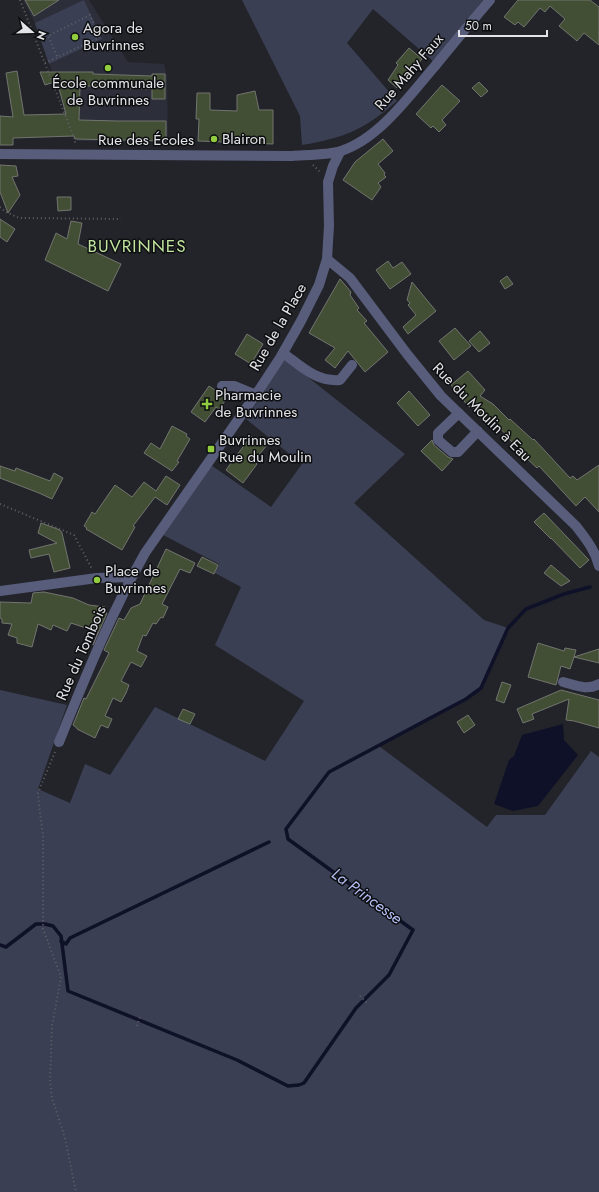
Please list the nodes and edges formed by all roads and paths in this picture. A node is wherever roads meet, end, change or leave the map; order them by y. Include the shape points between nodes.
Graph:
1 (20, 0) edge
2 (490, 0) edge
3 (58, 58) junction
4 (45, 64) junction
5 (340, 152) junction
6 (0, 154) edge
7 (76, 155) junction
8 (0, 207) edge
9 (121, 219) dead end
10 (327, 259) junction
11 (283, 353) junction
12 (352, 365) dead end
13 (222, 386) dead end
14 (256, 395) junction
15 (459, 413) junction
16 (478, 431) junction
17 (0, 504) edge
18 (599, 566) edge
19 (132, 577) junction
20 (96, 578) junction
21 (0, 591) edge
22 (563, 682) dead end
23 (599, 684) edge
24 (59, 742) joint
25 (360, 996) dead end
26 (367, 1002) dead end
27 (140, 1018) dead end
28 (137, 1026) dead end
29 (76, 1192) edge

1 - 4 path
2 - 5 street, Rue Mahy Faux via 386,121 369,136
3 - 3 path via 100,38 90,15 48,36
3 - 4 path
4 - 7 path via 75,140
5 - 7 street, Rue des Écoles via 292,156
5 - 10 street, Rue de la Place via 328,182
6 - 7 street, Rue des Écoles
8 - 9 path via 19,218
10 - 11 street, Rue de la Place via 320,285
10 - 15 street, Rue du Moulin à Eau via 350,278 407,354 441,396
11 - 12 street via 322,380 340,380
11 - 14 street, Rue de la Place
13 - 14 street via 234,386
14 - 19 street, Rue de la Place via 145,553
15 - 16 street, Rue du Moulin à Eau
15 - 16 street via 438,433 438,440 452,452 458,452
16 - 18 street, Rue du Moulin à Eau via 576,526 588,541
17 - 20 path via 74,535
19 - 20 street
19 - 24 street, Rue du Tombois via 86,676
20 - 21 street
22 - 23 street via 583,688
24 - 29 path via 38,793 43,836 43,929 61,977 52,1026 52,1098 65,1138
25 - 26 path
27 - 28 path

